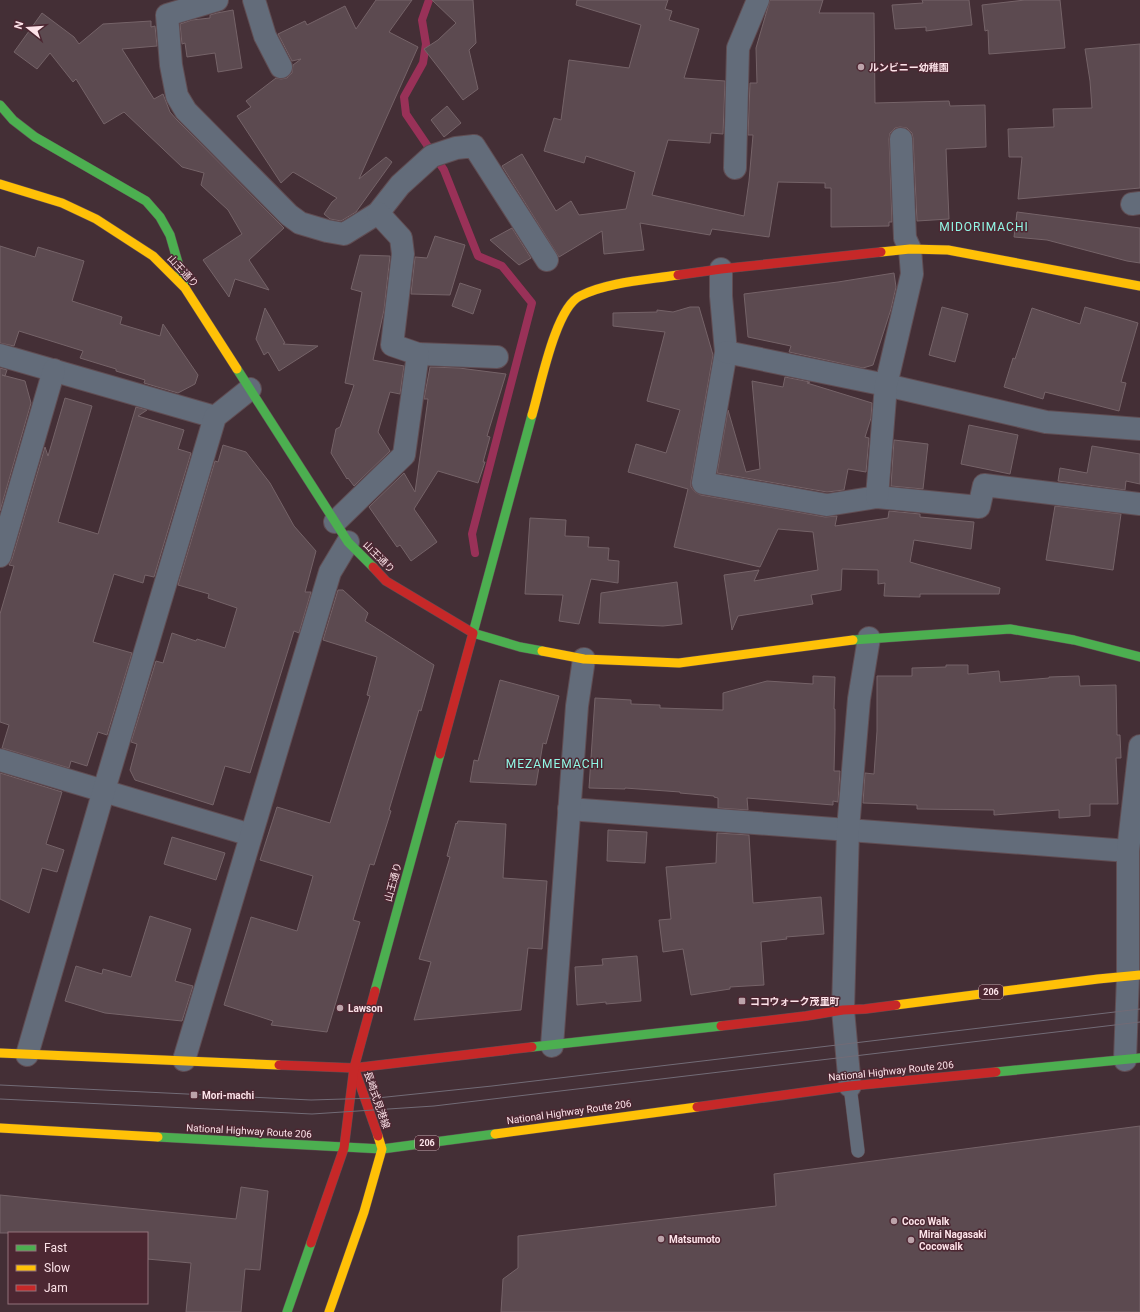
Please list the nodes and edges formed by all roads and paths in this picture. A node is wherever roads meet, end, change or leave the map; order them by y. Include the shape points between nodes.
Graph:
1 (218, 0) edge
2 (254, 0) edge
3 (758, 0) edge
4 (281, 67) dead end
5 (0, 105) edge
6 (901, 139) dead end
7 (735, 168) dead end
8 (0, 184) edge
9 (378, 213) junction
10 (910, 250) junction
11 (547, 260) dead end
12 (721, 269) junction
13 (1140, 286) edge
14 (185, 288) junction
15 (726, 352) junction
16 (418, 354) junction
17 (0, 355) edge
18 (498, 357) dead end
19 (54, 370) junction
20 (886, 384) junction
21 (250, 389) junction
22 (215, 417) junction
23 (1140, 429) edge
24 (877, 497) junction
25 (1140, 504) edge
26 (336, 522) junction
27 (348, 542) junction
28 (0, 556) edge
29 (473, 633) junction
30 (869, 638) junction
31 (1140, 658) edge
32 (584, 659) junction
33 (1140, 746) edge
34 (0, 760) edge
35 (104, 790) junction
36 (570, 808) junction
37 (848, 829) junction
38 (251, 835) junction
39 (1128, 851) junction
40 (1134, 976) edge
41 (843, 1010) junction
42 (552, 1046) junction
43 (0, 1054) edge
44 (27, 1055) junction
45 (1132, 1059) edge
46 (184, 1060) junction
47 (354, 1068) junction
48 (850, 1086) junction
49 (0, 1128) edge
50 (344, 1148) junction
51 (382, 1149) junction
52 (858, 1152) dead end
53 (287, 1312) edge
54 (329, 1312) edge

1 - 9 street via 167,15 171,65 177,96 186,111 289,215 300,223 327,232 344,234
2 - 4 street via 265,36
3 - 7 street via 738,48
5 - 14 main road via 13,120 35,137 146,201 160,217 170,235
6 - 10 street via 905,238
8 - 14 main road, 山王通り via 62,203 96,219 153,256
9 - 11 street via 400,185 432,156 456,148 474,146
9 - 16 street via 401,238 403,254 392,345
10 - 12 main road
10 - 13 main road via 948,250
10 - 20 street via 912,274
12 - 15 street via 720,296
12 - 29 main road via 607,286 579,296 571,302 553,340
14 - 21 main road, 山王通り
15 - 20 street
15 - 24 street via 703,483 827,505
16 - 18 street
16 - 26 street via 404,455
17 - 19 street
19 - 22 street
19 - 28 street
20 - 23 street via 1046,422
20 - 24 street
21 - 22 street
21 - 26 main road, 山王通り
22 - 35 street
24 - 25 street via 979,507 984,485
26 - 27 main road, 山王通り
27 - 29 main road, 山王通り via 386,580
27 - 38 street via 330,572
29 - 32 main road via 520,647
29 - 47 main road, 山王通り
30 - 31 main road via 1010,629 1074,640
30 - 32 main road via 679,663
30 - 37 street via 859,699
32 - 36 street via 577,706
33 - 39 street
34 - 35 street
35 - 38 street
35 - 44 street
36 - 37 street
36 - 42 street
37 - 39 street
37 - 41 street
38 - 46 street
39 - 40 street
40 - 41 main road, 206
40 - 45 street
41 - 42 main road, 206
41 - 48 street
42 - 47 main road, 206
43 - 44 main road, 206
44 - 46 main road, 206
45 - 48 main road, National Highway Route 206 / 206
46 - 47 main road, 206
47 - 50 main road, 長崎式見港線
47 - 51 main road, 長崎式見港線
48 - 51 main road, National Highway Route 206 / 206
48 - 52 lane
49 - 50 main road, National Highway Route 206 / 206
50 - 51 main road, National Highway Route 206 / 206
50 - 53 main road, 長崎式見港線
51 - 54 main road via 364,1212

